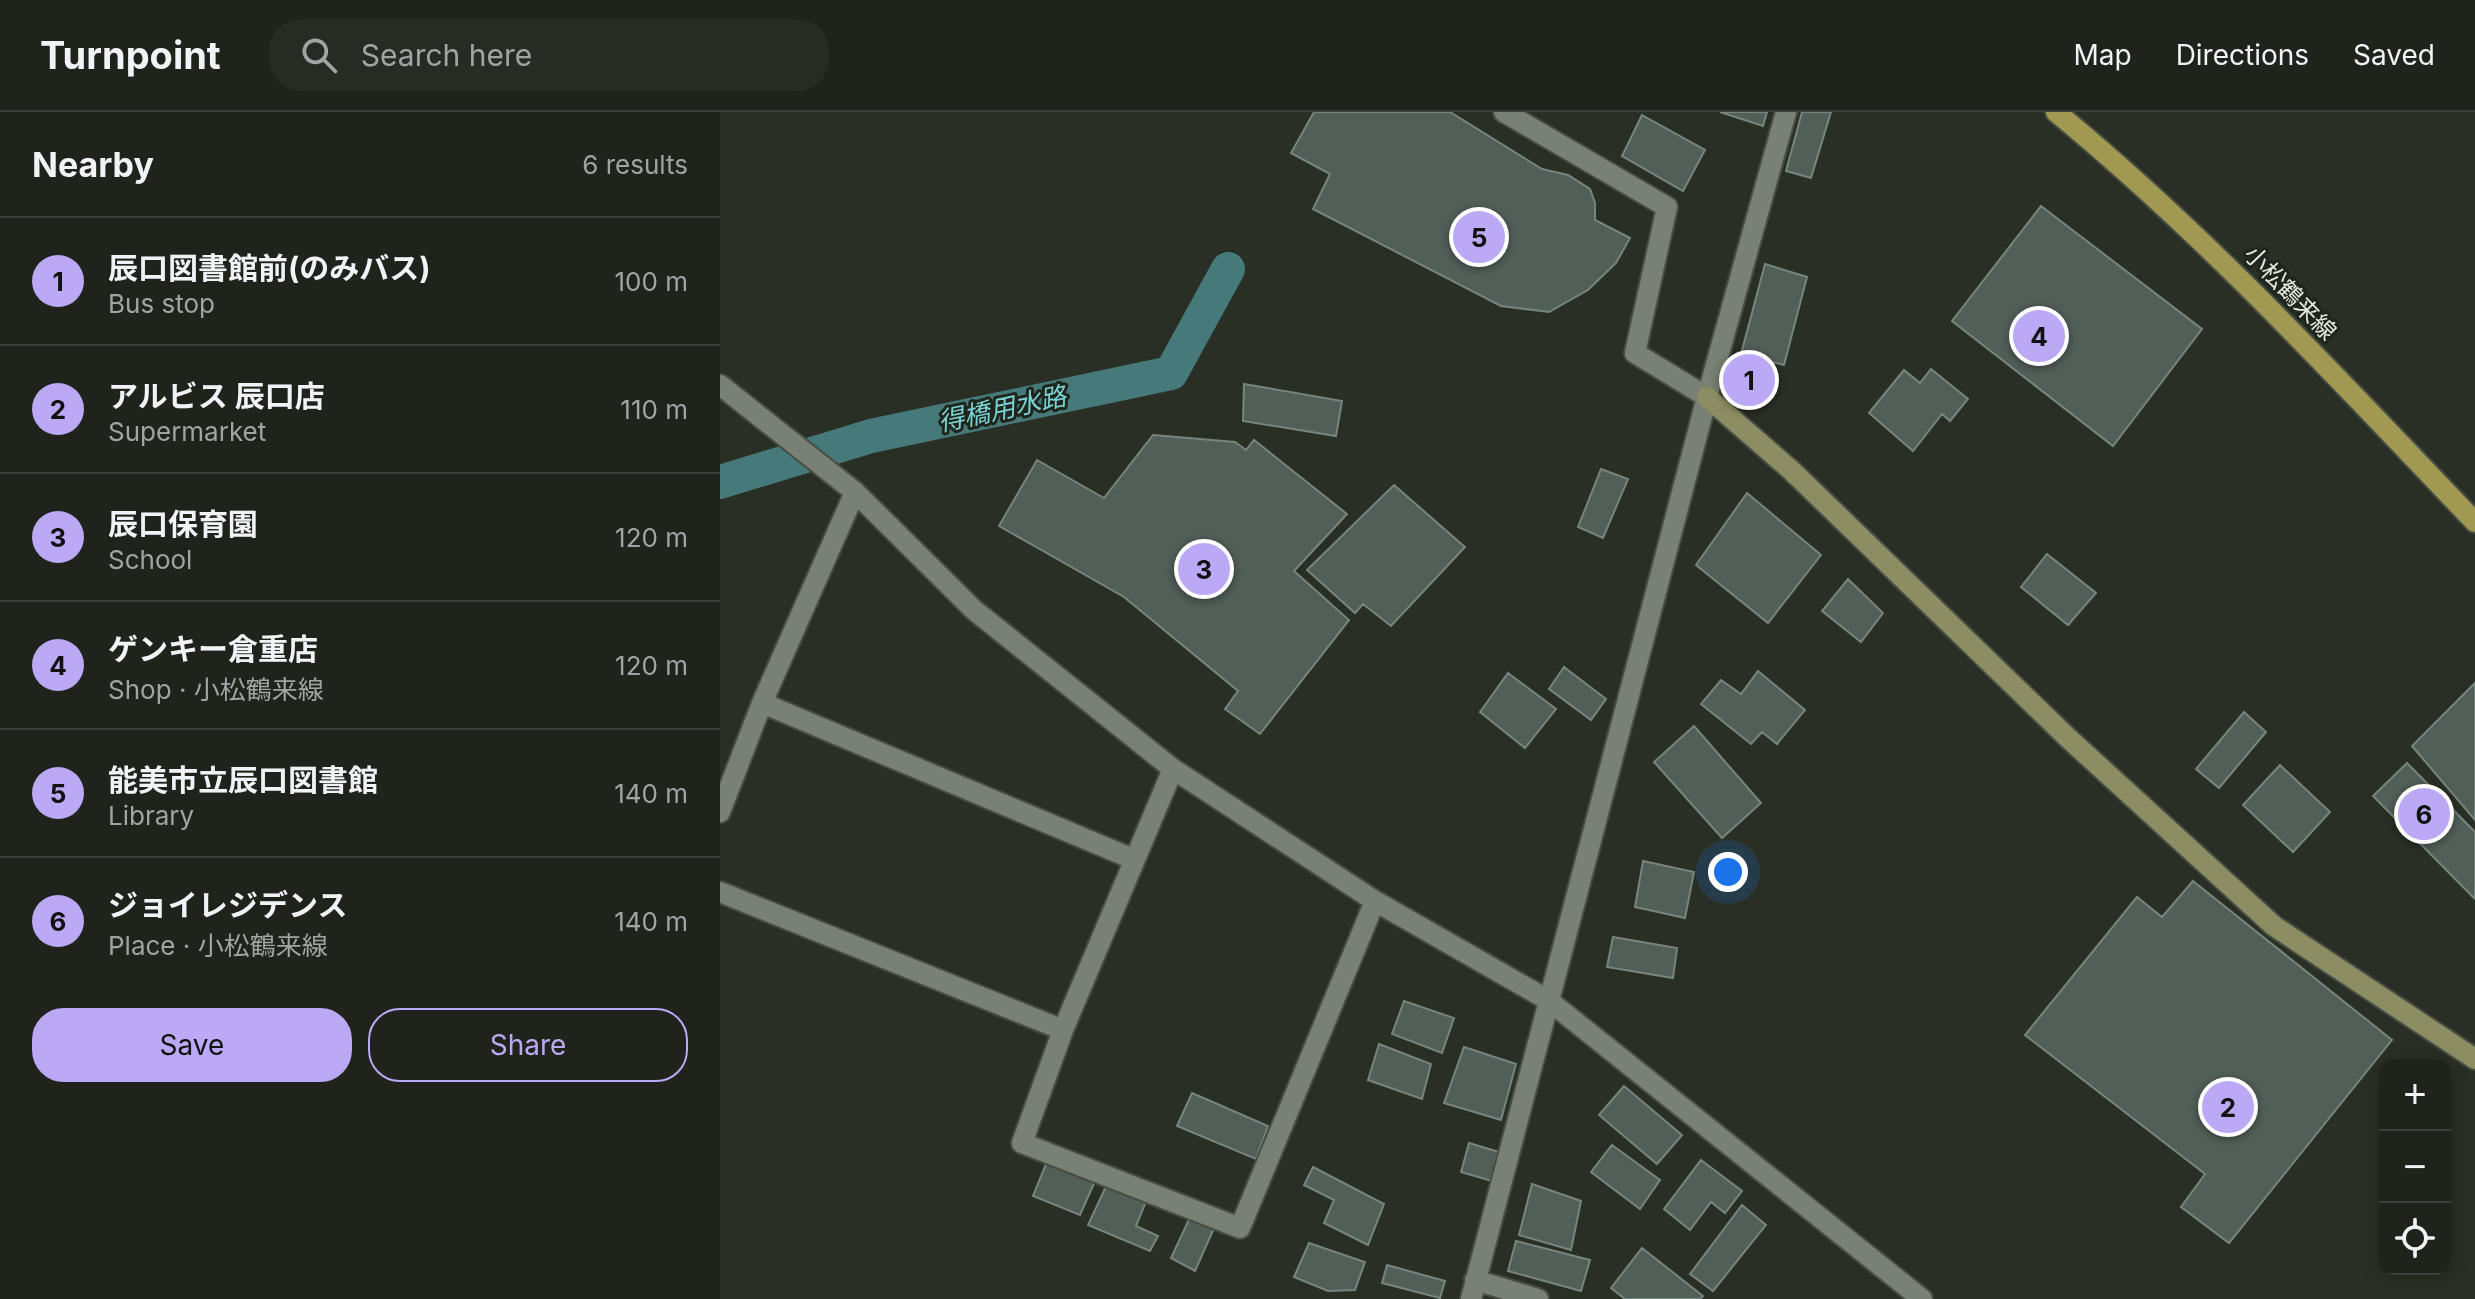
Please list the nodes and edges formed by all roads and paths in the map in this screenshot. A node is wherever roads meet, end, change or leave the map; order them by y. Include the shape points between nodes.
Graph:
1 (1504, 112) edge
2 (1786, 112) edge
3 (2056, 112) edge
4 (720, 385) edge
5 (1707, 397) junction
6 (855, 492) junction
7 (2475, 522) edge
8 (762, 703) junction
9 (1173, 769) junction
10 (720, 812) edge
11 (1133, 859) junction
12 (720, 892) edge
13 (1375, 901) junction
14 (1548, 1000) junction
15 (1063, 1030) junction
16 (2475, 1059) edge
17 (1473, 1290) edge
18 (1538, 1299) edge
19 (1922, 1299) edge

1 - 5 street via 1667,207 1635,353
2 - 5 street
3 - 7 main road, 小松鶴来線 via 2236,273
4 - 6 street
5 - 14 street
5 - 16 street via 2274,926
6 - 8 street
6 - 9 street via 974,610
8 - 10 street
8 - 11 street
9 - 11 street
9 - 13 street
11 - 15 street
12 - 15 street
13 - 14 street
13 - 15 street via 1240,1228 1022,1143
14 - 17 street
14 - 19 street
17 - 18 street

